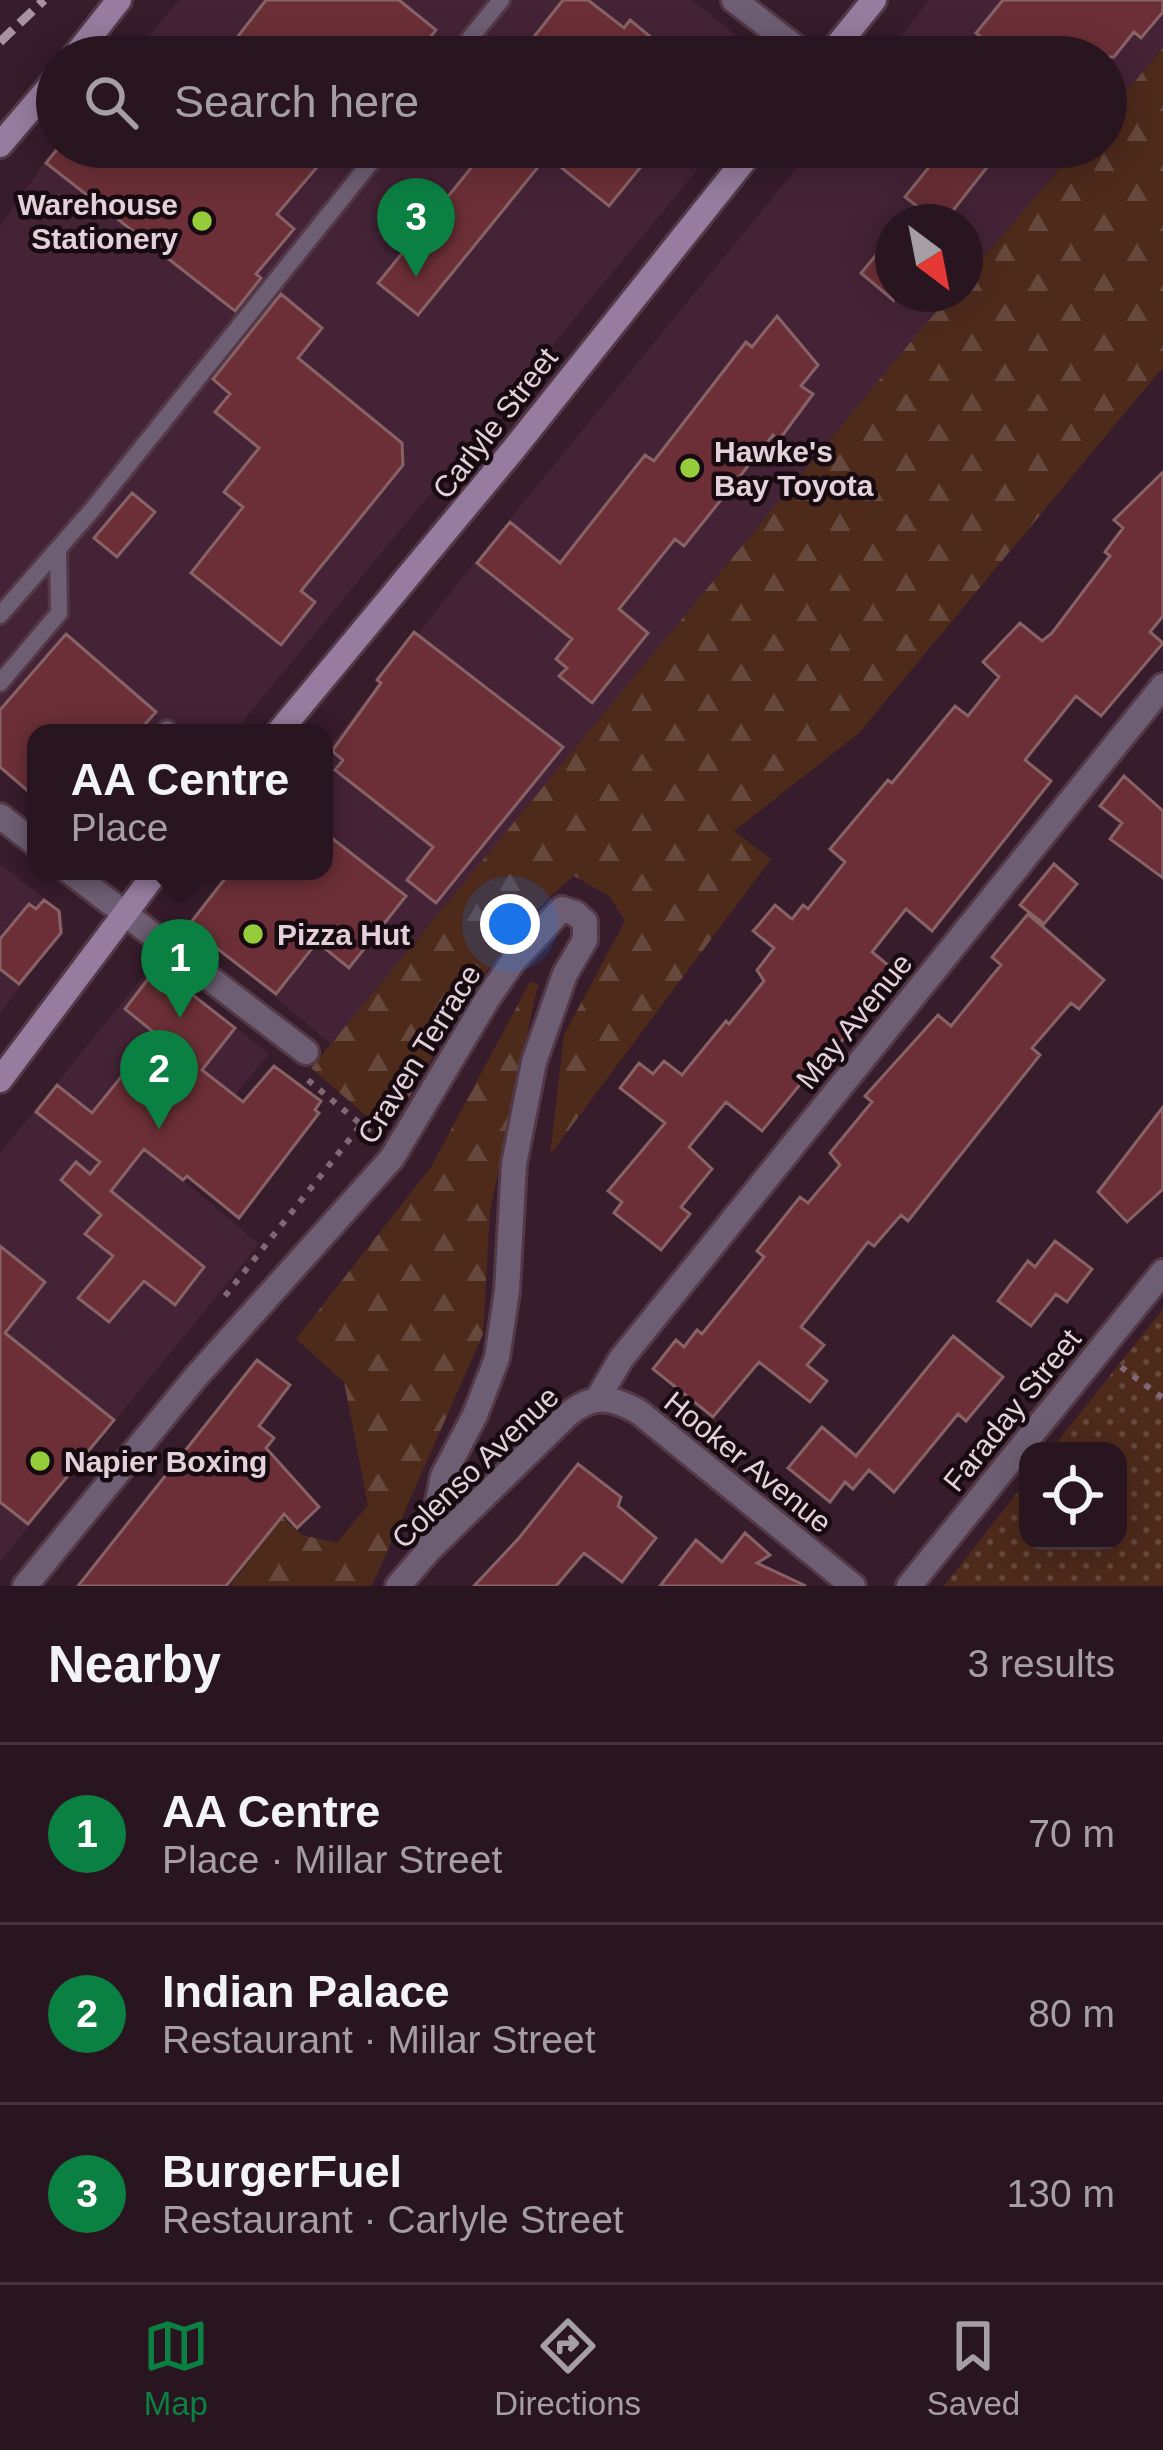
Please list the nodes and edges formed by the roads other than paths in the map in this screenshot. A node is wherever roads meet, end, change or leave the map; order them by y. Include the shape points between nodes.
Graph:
1 (119, 0) edge
2 (501, 0) edge
3 (734, 0) edge
4 (874, 0) edge
5 (91, 36) edge
6 (472, 36) edge
7 (781, 36) edge
8 (845, 36) edge
9 (36, 103) edge
10 (0, 145) edge
11 (365, 168) edge
12 (738, 168) edge
13 (58, 551) junction
14 (0, 615) edge
15 (0, 683) edge
16 (1163, 686) edge
17 (286, 724) edge
18 (0, 816) edge
19 (27, 837) edge
20 (81, 880) edge
21 (150, 880) edge
22 (124, 911) junction
23 (306, 1052) dead end
24 (0, 1080) edge
25 (1163, 1272) edge
26 (598, 1398) junction
27 (429, 1550) junction
28 (26, 1586) edge
29 (398, 1586) edge
30 (853, 1586) edge
31 (909, 1586) edge

1 - 5 main road
2 - 6 lane
3 - 7 street
4 - 8 main road
9 - 10 main road
11 - 13 lane
12 - 17 main road, Carlyle Street
13 - 14 lane
13 - 15 lane via 59,613
16 - 26 street, May Avenue via 621,1359
18 - 19 street
20 - 22 street
21 - 22 main road
22 - 23 street
22 - 24 main road
25 - 31 street, Faraday Street
26 - 27 street, Colenso Avenue via 567,1415
26 - 30 street, Hooker Avenue via 639,1412
27 - 28 street, Craven Terrace via 442,1476 497,1358 514,1164 534,1062 584,940 585,922 562,910 514,959 392,1158 194,1378
27 - 29 street, Colenso Avenue

